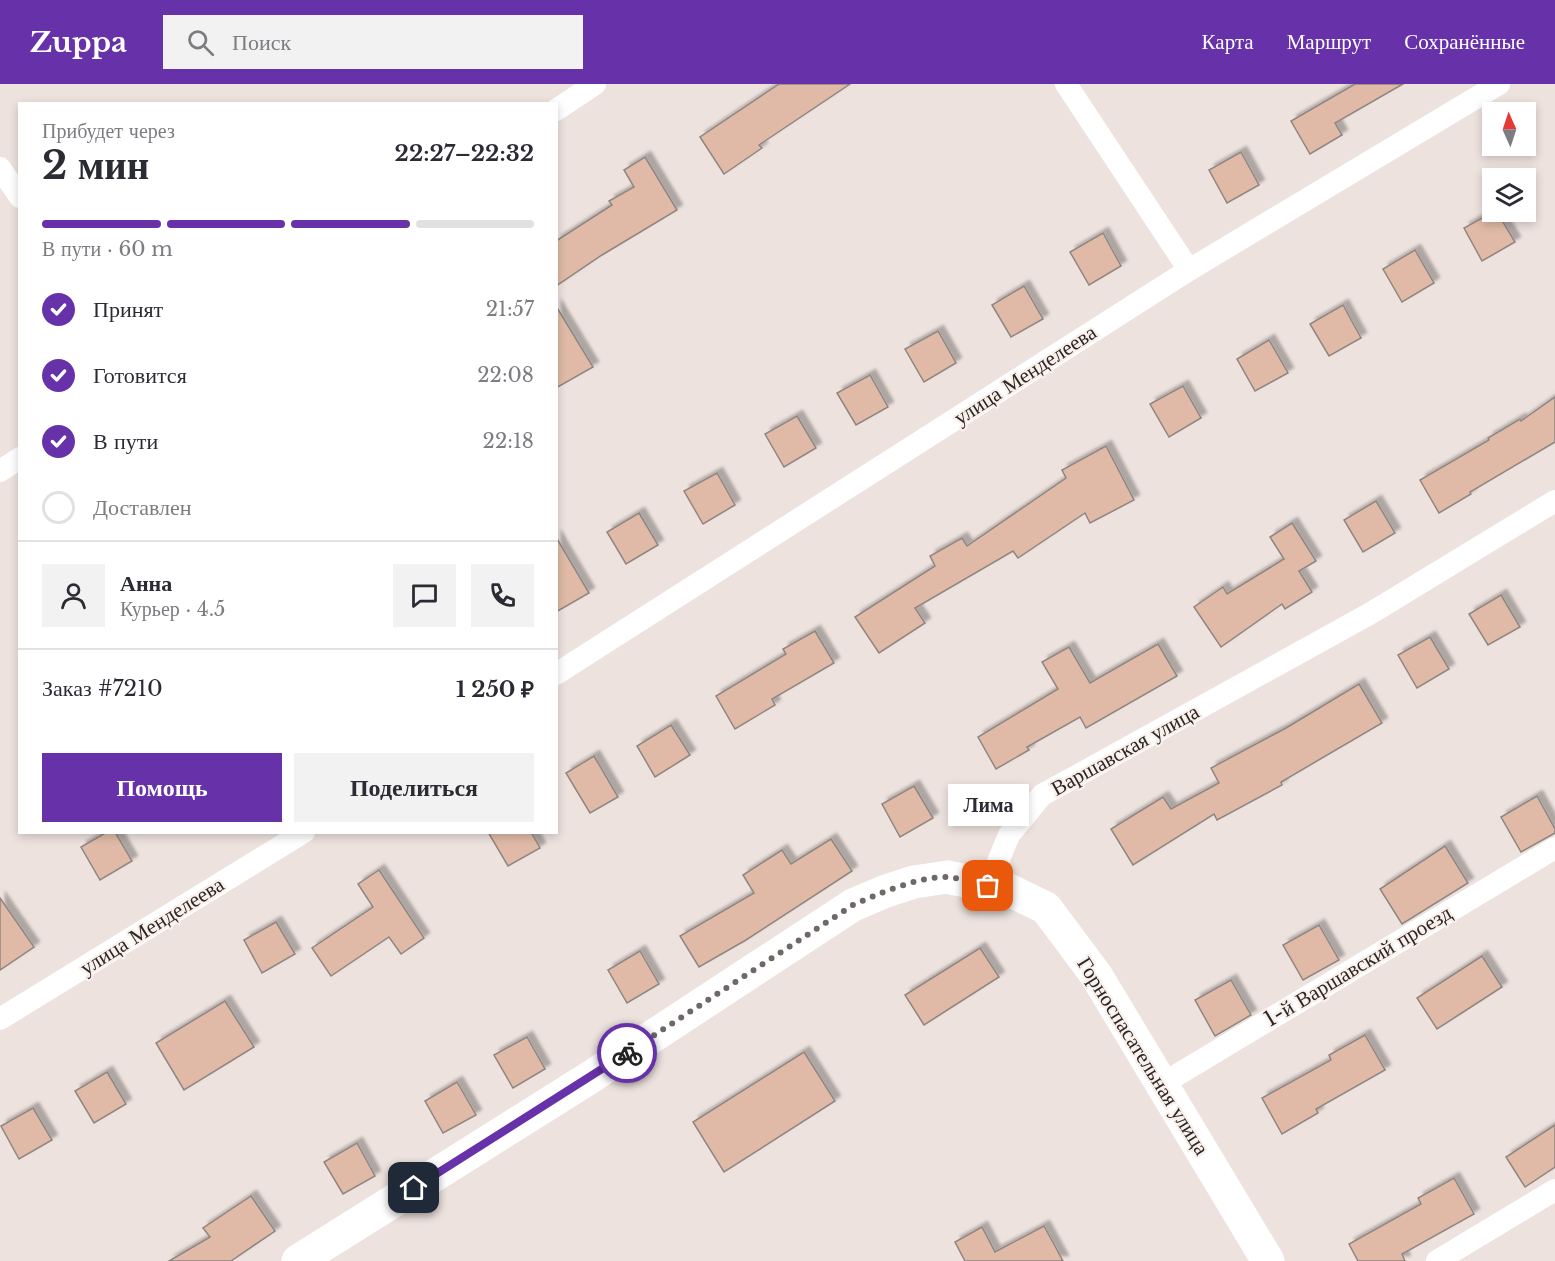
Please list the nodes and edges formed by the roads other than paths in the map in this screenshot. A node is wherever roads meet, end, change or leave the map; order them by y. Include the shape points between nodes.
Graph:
1 (595, 84) edge
2 (1066, 84) edge
3 (1499, 84) edge
4 (558, 109) edge
5 (0, 168) edge
6 (18, 194) edge
7 (1189, 270) junction
8 (18, 459) edge
9 (0, 471) edge
10 (1555, 501) edge
11 (558, 673) edge
12 (301, 834) edge
13 (1555, 848) edge
14 (988, 886) junction
15 (0, 1019) edge
16 (1162, 1084) junction
17 (1555, 1190) edge
18 (298, 1261) edge
19 (1268, 1261) edge
20 (1437, 1261) edge

1 - 4 street
2 - 7 street
3 - 7 street, улица Менделеева
5 - 6 street
7 - 11 street, улица Менделеева
8 - 9 street
10 - 14 street, Варшавская улица via 1371,613 1042,795 1009,835
12 - 15 street, улица Менделеева
13 - 16 street, 1-й Варшавский проезд
14 - 16 main road, Горноспасательная улица via 1009,890 1046,908 1096,975
14 - 18 main road via 946,877 915,882 853,905 586,1080
16 - 19 main road, Горноспасательная улица
17 - 20 street

